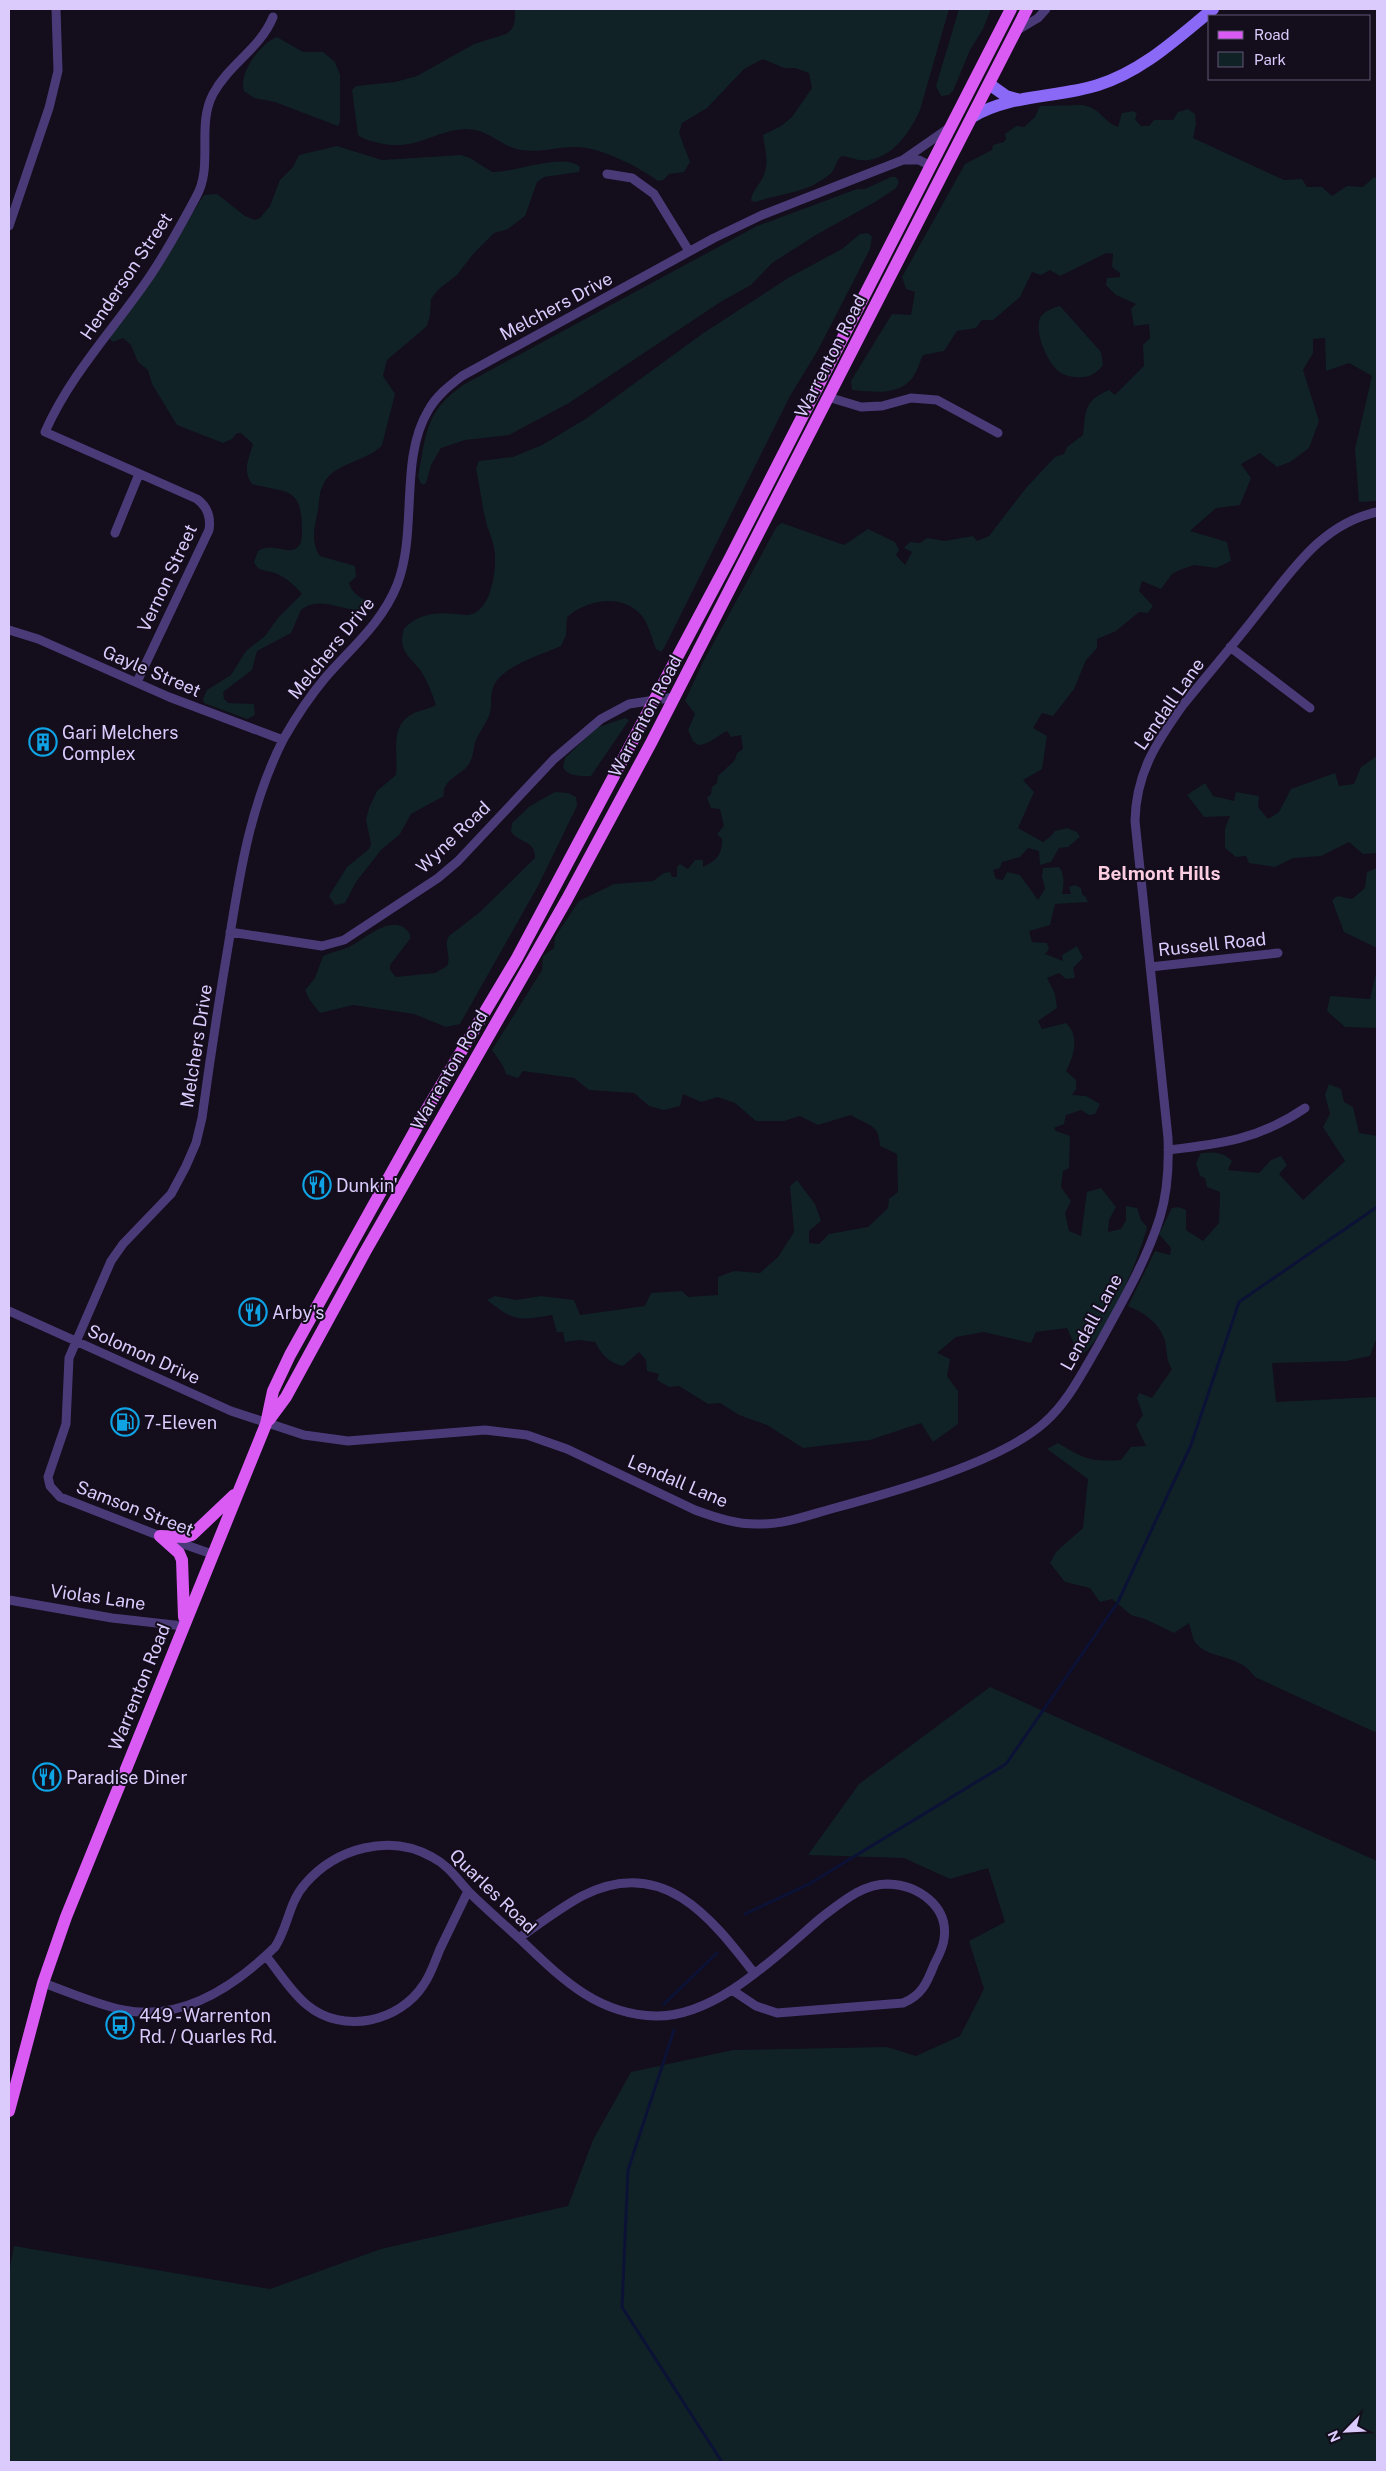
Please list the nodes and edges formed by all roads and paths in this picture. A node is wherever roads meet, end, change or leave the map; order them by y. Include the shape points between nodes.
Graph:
1 (56, 9) edge
2 (1010, 9) edge
3 (1026, 9) edge
4 (1046, 9) edge
5 (1213, 9) edge
6 (273, 17) dead end
7 (1015, 31) junction
8 (989, 84) junction
9 (1020, 100) junction
10 (972, 117) junction
11 (953, 124) junction
12 (903, 160) junction
13 (931, 166) junction
14 (607, 174) dead end
15 (9, 226) edge
16 (689, 251) junction
17 (828, 397) junction
18 (998, 433) dead end
19 (138, 474) junction
20 (1377, 512) edge
21 (209, 514) joint
22 (116, 533) dead end
23 (9, 630) edge
24 (1230, 647) junction
25 (137, 682) junction
26 (676, 697) junction
27 (655, 699) junction
28 (1310, 708) dead end
29 (284, 740) junction
30 (230, 932) junction
31 (1278, 953) dead end
32 (1150, 967) junction
33 (1305, 1108) dead end
34 (1168, 1150) junction
35 (9, 1311) edge
36 (77, 1341) junction
37 (266, 1424) junction
38 (238, 1492) junction
39 (160, 1536) junction
40 (212, 1554) junction
41 (9, 1600) edge
42 (184, 1624) junction
43 (468, 1891) junction
44 (518, 1938) junction
45 (266, 1956) junction
46 (754, 1972) junction
47 (43, 1983) junction
48 (732, 1990) junction
49 (9, 2110) edge

1 - 15 street via 58,71
2 - 11 main road, Warrenton Road
3 - 7 main road, Warrenton Road
4 - 7 street via 1038,18
5 - 9 street via 1154,57 1120,77 1070,92
6 - 19 street, Henderson Street via 255,47 220,82 212,95 204,124 203,172 198,195 148,278 66,391 45,432
7 - 8 main road, Warrenton Road
8 - 9 street via 1006,96
8 - 10 main road, Warrenton Road
9 - 10 street via 988,108
10 - 17 main road, Warrenton Road
11 - 12 street, Melchers Drive
11 - 13 main road, Warrenton Road
12 - 13 street via 919,160
12 - 16 street, Melchers Drive via 762,215
13 - 27 main road, Warrenton Road
14 - 16 street via 632,178 654,194
16 - 29 street, Melchers Drive via 462,376 436,399 416,439 406,546 397,584 380,616 313,694
17 - 18 street via 861,407 911,398 942,401
17 - 26 main road, Warrenton Road
19 - 21 street, Henderson Street via 197,499
19 - 22 street
20 - 24 street, Lendall Lane via 1349,522 1320,539
21 - 25 street, Vernon Street via 209,530
23 - 25 street, Gayle Street via 38,638
24 - 28 street
24 - 32 street, Lendall Lane via 1165,731 1150,756 1138,789 1135,821
25 - 29 street, Gayle Street
26 - 27 street, Wyne Road
26 - 37 main road, Warrenton Road via 567,900 365,1252 286,1398
27 - 30 street, Wyne Road via 629,704 601,719 554,759 445,872 344,940 322,946
27 - 37 main road, Warrenton Road via 517,958 295,1346 273,1390
29 - 30 street, Melchers Drive via 246,841
30 - 36 street, Melchers Drive via 196,1143 171,1194 133,1232 111,1261
31 - 32 street, Russell Road
32 - 34 street, Lendall Lane
33 - 34 street via 1270,1130 1242,1140
34 - 37 street, Lendall Lane via 1161,1216 1146,1256 1072,1391 1059,1408 1029,1434 1004,1448 877,1496 784,1522 748,1524 715,1518 695,1510 567,1449 527,1435 485,1430 348,1441 304,1435
35 - 36 street, Solomon Drive
36 - 37 street, Solomon Drive
36 - 39 street, Samson Street via 69,1358 66,1424 50,1470 50,1486 60,1497
37 - 38 main road, Warrenton Road
38 - 39 main road via 192,1535
38 - 40 main road, Warrenton Road
39 - 40 street, Samson Street
39 - 42 main road via 179,1553 182,1560
40 - 42 main road, Warrenton Road
41 - 42 street, Violas Lane via 112,1618
42 - 47 main road, Warrenton Road via 82,1875
43 - 44 street, Quarles Road
43 - 45 street, Quarles Road via 446,1866 418,1850 390,1844 357,1849 330,1862 304,1884 291,1908 282,1937
43 - 45 street via 425,1983 405,2005 384,2017 345,2022 317,2012 293,1990
44 - 46 street via 571,1903 599,1889 648,1884 690,1901 721,1930
44 - 48 street, Quarles Road via 566,1983 594,2000 630,2013 656,2016 686,2012
45 - 47 street, Quarles Road via 213,1995 164,2012 124,2010
46 - 48 street, Quarles Road
46 - 48 street, Quarles Road via 853,1894 874,1886 888,1884 917,1891 926,1896 943,1921 944,1940 930,1974 919,1994 902,2003 777,2012 764,2010
47 - 49 main road, Warrenton Road

